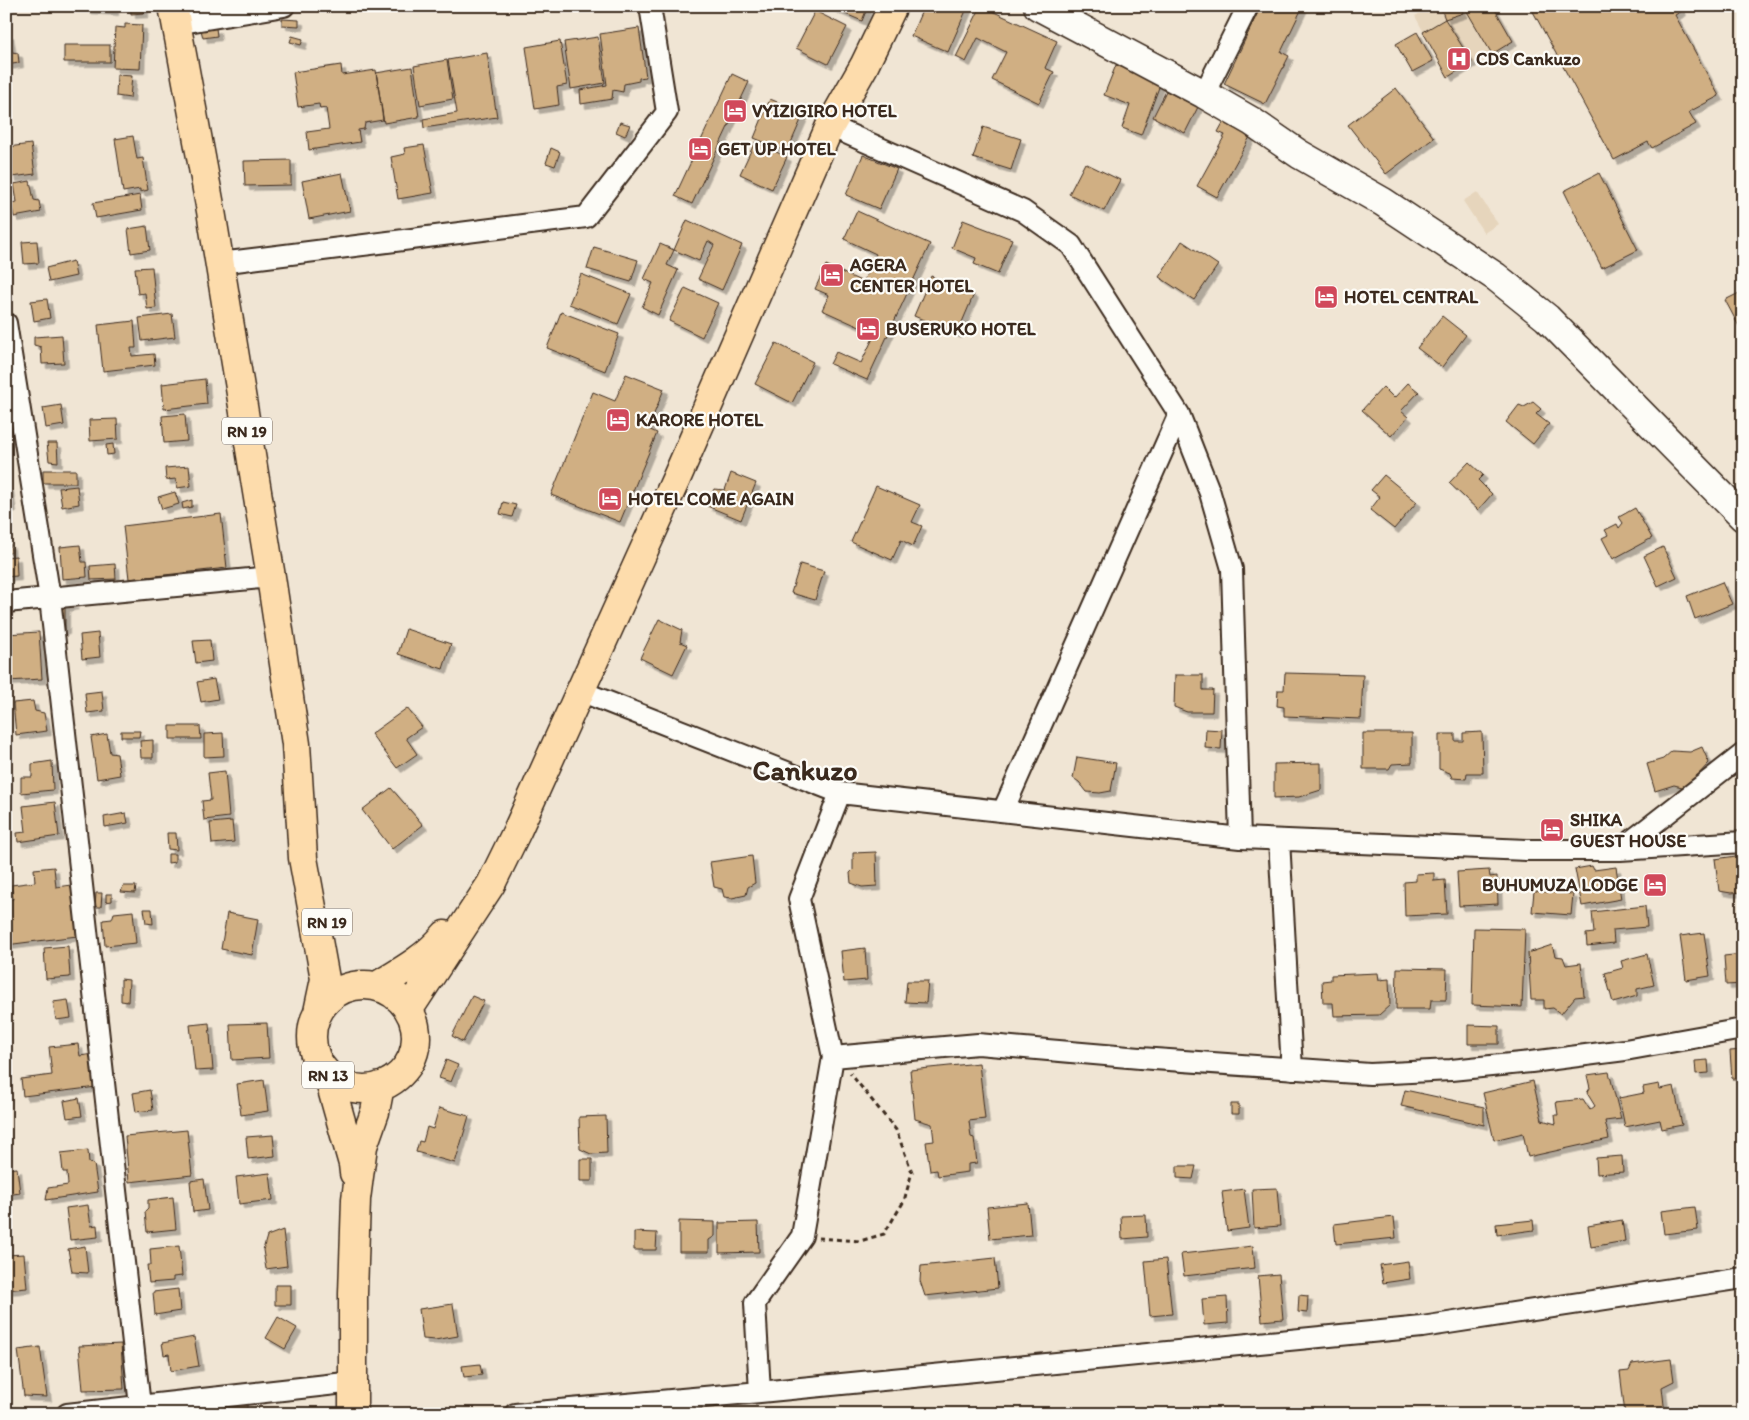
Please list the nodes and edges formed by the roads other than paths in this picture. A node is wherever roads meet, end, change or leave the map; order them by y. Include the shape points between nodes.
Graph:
1 (284, 6) edge
2 (650, 6) edge
3 (893, 6) edge
4 (1038, 6) edge
5 (1248, 6) edge
6 (174, 15) edge
7 (1204, 94) junction
8 (830, 126) junction
9 (220, 263) junction
10 (6, 323) edge
11 (1179, 414) junction
12 (1743, 517) edge
13 (271, 577) junction
14 (50, 598) junction
15 (6, 602) edge
16 (580, 691) junction
17 (1743, 754) edge
18 (840, 793) junction
19 (1003, 811) junction
20 (1240, 838) junction
21 (1279, 840) junction
22 (1743, 842) edge
23 (1620, 850) junction
24 (303, 858) junction
25 (491, 884) junction
26 (350, 986) junction
27 (377, 986) junction
28 (409, 1009) junction
29 (318, 1012) junction
30 (1743, 1029) edge
31 (833, 1057) junction
32 (1292, 1069) junction
33 (328, 1075) junction
34 (380, 1086) junction
35 (356, 1199) junction
36 (1743, 1278) edge
37 (354, 1382) junction
38 (760, 1392) junction
39 (140, 1410) edge
40 (67, 1414) edge
41 (353, 1414) edge
42 (515, 1414) edge

1 - 6 street
2 - 9 street via 667,112 586,217
3 - 8 main road
4 - 7 main road
5 - 7 street
6 - 9 main road, RN 19
7 - 12 main road via 1383,202 1496,277 1547,318
8 - 11 street via 1022,210 1072,245
8 - 16 main road
9 - 13 main road, RN 19
10 - 14 street
11 - 19 street
11 - 20 street via 1210,492 1232,570
13 - 14 street
13 - 24 main road, RN 19 via 296,744
14 - 15 street
14 - 39 street
16 - 18 street
16 - 25 main road
17 - 23 street
18 - 19 street
18 - 31 street via 799,899
19 - 20 street
20 - 21 street
21 - 23 street via 1528,850
21 - 32 street
22 - 23 street
24 - 26 main road, RN 19
24 - 29 main road, RN 19 via 325,979
25 - 27 main road via 435,947
25 - 28 main road
26 - 27 main road
26 - 29 main road, RN 13 via 337,992
27 - 28 main road via 395,994
28 - 34 main road, RN 13 via 416,1028 416,1048 402,1072
29 - 33 main road, RN 13 via 312,1038 314,1052
30 - 32 street via 1625,1050 1451,1070 1370,1074
31 - 32 street via 978,1044
31 - 38 street via 802,1236 755,1303
33 - 34 main road, RN 13 via 352,1087
33 - 35 main road, RN 13 via 353,1164
34 - 35 main road, RN 13 via 363,1146
35 - 37 main road, RN 13 via 352,1294
36 - 38 street via 1422,1327
37 - 39 street
37 - 41 main road, RN 13
38 - 42 street
39 - 40 street

